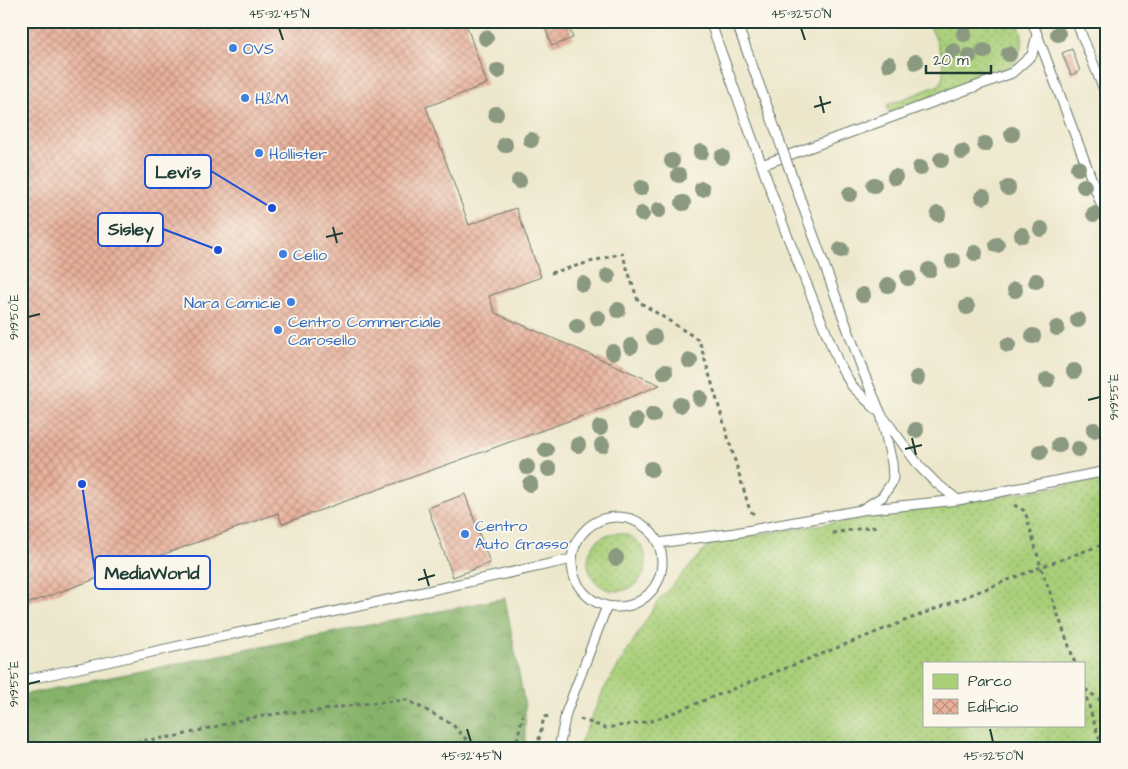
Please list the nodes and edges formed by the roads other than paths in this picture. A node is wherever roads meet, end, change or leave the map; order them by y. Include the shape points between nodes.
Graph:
1 (710, 21) edge
2 (736, 21) edge
3 (1032, 21) edge
4 (1076, 21) edge
5 (1037, 34) junction
6 (1107, 97) edge
7 (762, 165) junction
8 (1107, 220) edge
9 (881, 414) junction
10 (1107, 471) edge
11 (958, 500) junction
12 (861, 510) junction
13 (658, 543) junction
14 (572, 559) junction
15 (607, 606) junction
16 (21, 680) edge
17 (559, 748) edge

1 - 7 lane
2 - 9 lane, bridge
3 - 5 lane
4 - 6 lane
5 - 7 lane via 1032,55 1012,73
5 - 8 lane
7 - 9 lane via 838,362 856,390
9 - 11 lane via 920,467
9 - 12 lane via 893,478 882,496
10 - 11 lane
11 - 12 lane
12 - 13 lane
13 - 14 lane via 639,522 625,517 610,517 596,521 585,530 576,542
13 - 15 lane via 662,560 660,576 652,590 639,601 624,606
14 - 15 lane via 574,575 581,589 593,600
14 - 16 lane
15 - 17 lane via 566,713

